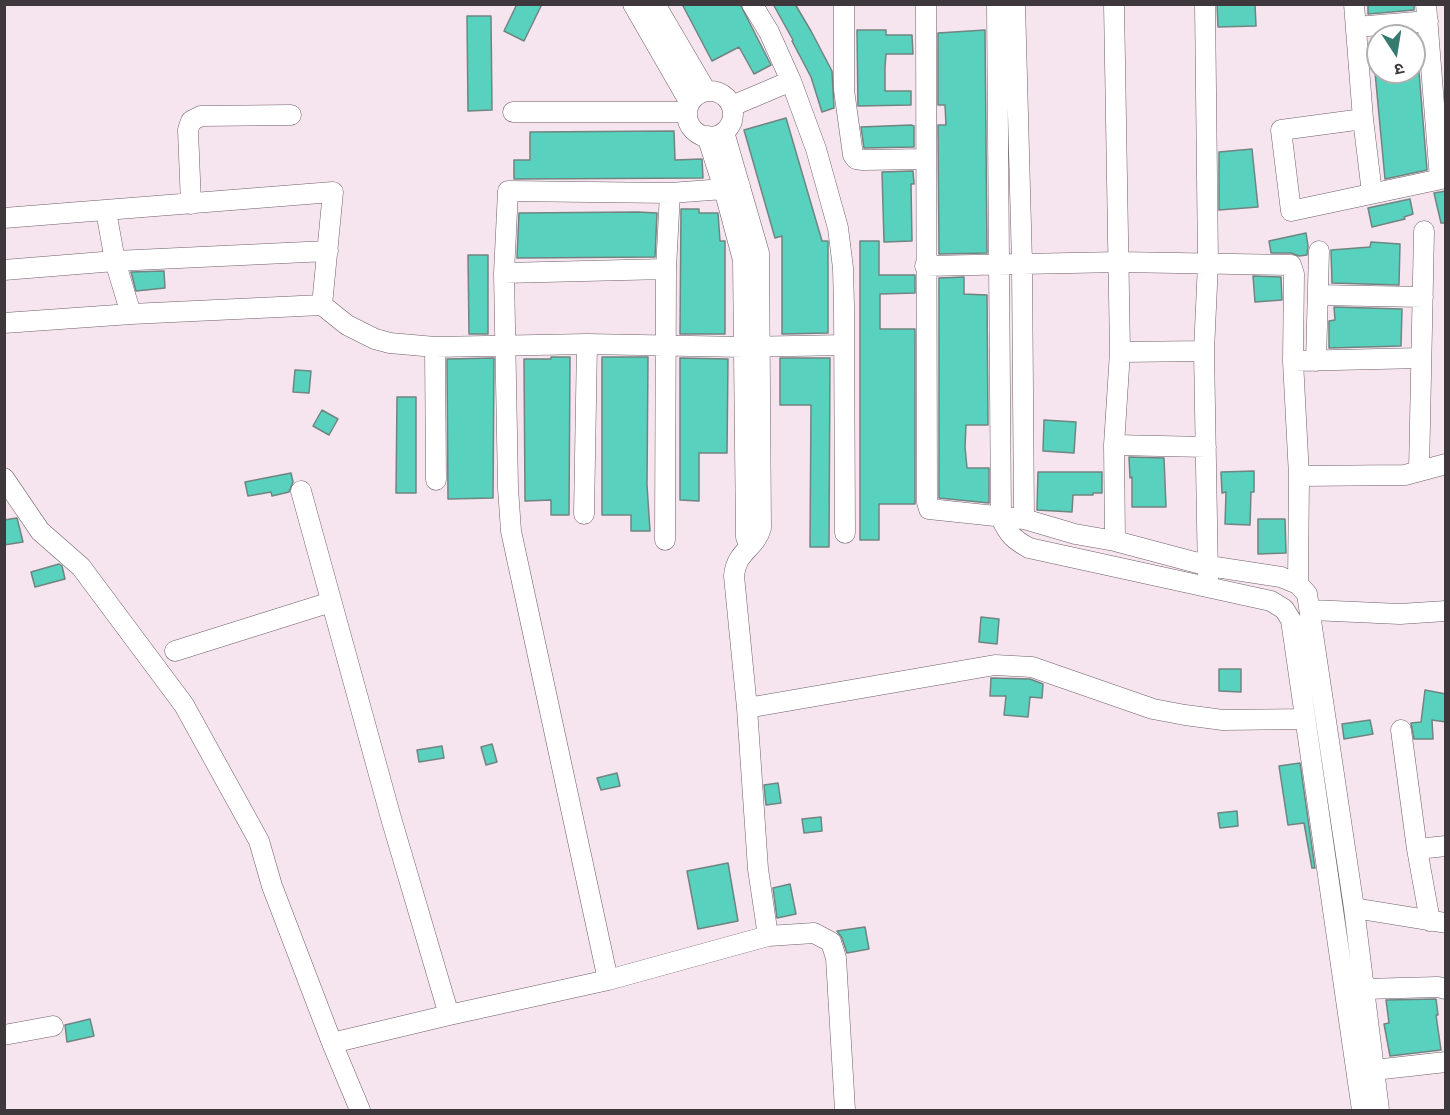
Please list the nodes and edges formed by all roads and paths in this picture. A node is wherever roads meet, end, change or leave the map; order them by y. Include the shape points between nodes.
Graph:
1 (633, 4) edge
2 (656, 4) edge
3 (752, 4) edge
4 (844, 4) edge
5 (916, 4) edge
6 (930, 4) edge
7 (997, 4) edge
8 (1015, 4) edge
9 (1114, 4) edge
10 (1206, 4) edge
11 (1354, 4) edge
12 (926, 5) edge
13 (1427, 13) edge
14 (1356, 27) junction
15 (791, 81) junction
16 (706, 91) junction
17 (732, 106) junction
18 (689, 107) junction
19 (513, 112) dead end
20 (291, 116) dead end
21 (1363, 119) junction
22 (715, 134) junction
23 (925, 159) junction
24 (1443, 179) edge
25 (732, 188) junction
26 (670, 193) junction
27 (1372, 193) junction
28 (191, 204) junction
29 (106, 211) junction
30 (4, 218) edge
31 (1424, 231) dead end
32 (328, 251) junction
33 (1319, 251) dead end
34 (115, 261) junction
35 (1119, 262) junction
36 (1022, 263) junction
37 (1208, 263) junction
38 (999, 264) junction
39 (926, 266) junction
40 (666, 269) junction
41 (4, 270) edge
42 (504, 273) junction
43 (1318, 296) junction
44 (1423, 297) junction
45 (322, 305) junction
46 (131, 314) junction
47 (4, 323) edge
48 (587, 344) junction
49 (844, 345) junction
50 (506, 346) junction
51 (665, 346) junction
52 (435, 347) junction
53 (752, 347) junction
54 (1204, 351) junction
55 (1120, 352) junction
56 (1421, 358) junction
57 (1293, 361) junction
58 (1316, 361) junction
59 (1114, 445) junction
60 (1206, 447) junction
61 (1446, 464) edge
62 (1419, 471) junction
63 (1299, 476) junction
64 (4, 478) edge
65 (436, 480) dead end
66 (301, 491) dead end
67 (584, 514) dead end
68 (1001, 518) junction
69 (1024, 519) junction
70 (845, 533) dead end
71 (665, 540) dead end
72 (1115, 541) junction
73 (1209, 566) junction
74 (1298, 584) junction
75 (1207, 586) junction
76 (331, 602) junction
77 (1311, 610) junction
78 (1446, 611) edge
79 (175, 651) dead end
80 (747, 708) junction
81 (1305, 719) junction
82 (1401, 730) dead end
83 (1446, 846) edge
84 (1417, 849) junction
85 (1354, 908) junction
86 (1438, 922) edge
87 (768, 936) junction
88 (608, 980) junction
89 (1364, 989) junction
90 (1446, 989) edge
91 (449, 1015) junction
92 (53, 1026) dead end
93 (4, 1035) edge
94 (332, 1043) junction
95 (1446, 1062) edge
96 (1374, 1070) junction
97 (841, 1109) edge
98 (360, 1110) edge
99 (1362, 1110) edge
100 (1379, 1110) edge

1 - 18 street
2 - 16 street
3 - 15 street
4 - 23 street via 844,90 853,155 863,160
5 - 12 street
6 - 12 street
7 - 38 street
8 - 36 street
9 - 35 street
10 - 37 street
11 - 14 street
12 - 23 street
13 - 14 street
13 - 24 street
14 - 21 street
15 - 17 street
15 - 49 street via 816,149 838,228
16 - 17 street via 726,97
16 - 18 street via 696,95
17 - 22 street via 732,120
18 - 19 street
18 - 22 street via 692,128
20 - 28 street via 201,116 191,121
21 - 27 street
21 - 27 street via 1281,130 1291,211
22 - 25 street
23 - 39 street
24 - 27 street
25 - 26 street
25 - 53 street via 759,253
26 - 40 street
26 - 42 street via 508,191
28 - 29 street
28 - 32 street via 333,192
29 - 30 street
29 - 34 street
31 - 44 street
32 - 34 street
32 - 45 street
33 - 43 street
34 - 41 street
34 - 46 street
35 - 36 street
35 - 37 street
35 - 55 street
36 - 38 street
36 - 69 street
37 - 54 street
37 - 57 street via 1291,265
38 - 39 street
38 - 68 street
39 - 68 street via 929,509
40 - 42 street
40 - 51 street
42 - 50 street
43 - 44 street
43 - 58 street
44 - 56 street
45 - 46 street
45 - 52 street via 347,325 375,339
46 - 47 street
48 - 50 street
48 - 51 street
48 - 67 street
49 - 53 street
49 - 70 street
50 - 52 street
50 - 88 street via 511,531
51 - 53 street
51 - 71 street
52 - 65 street
53 - 80 street via 762,514 759,537 735,564
54 - 55 street
54 - 60 street
55 - 59 street
56 - 58 street
56 - 62 street
57 - 58 street
57 - 63 street
59 - 60 street
59 - 72 street
60 - 73 street
61 - 62 street
62 - 63 street via 1405,475
63 - 74 street
64 - 94 street via 40,531 81,567 184,705 259,840 272,886
66 - 76 street
68 - 69 street
68 - 75 street via 1015,540 1029,548
69 - 72 street
72 - 73 street
73 - 74 street via 1281,577
73 - 75 street
74 - 77 street via 1307,594
75 - 81 street via 1271,601 1284,609 1291,620
76 - 79 street
76 - 91 street
77 - 78 street via 1400,614
77 - 85 street
80 - 81 street via 995,666 1032,667 1153,709 1185,715 1223,720
80 - 87 street via 758,868
81 - 99 street
82 - 84 street
83 - 84 street
84 - 86 street
85 - 86 street
85 - 89 street
87 - 88 street
87 - 97 street via 814,933 831,942 836,958
88 - 91 street
89 - 90 street
89 - 96 street
91 - 94 street
92 - 93 street
94 - 98 street
95 - 96 street
96 - 100 street

